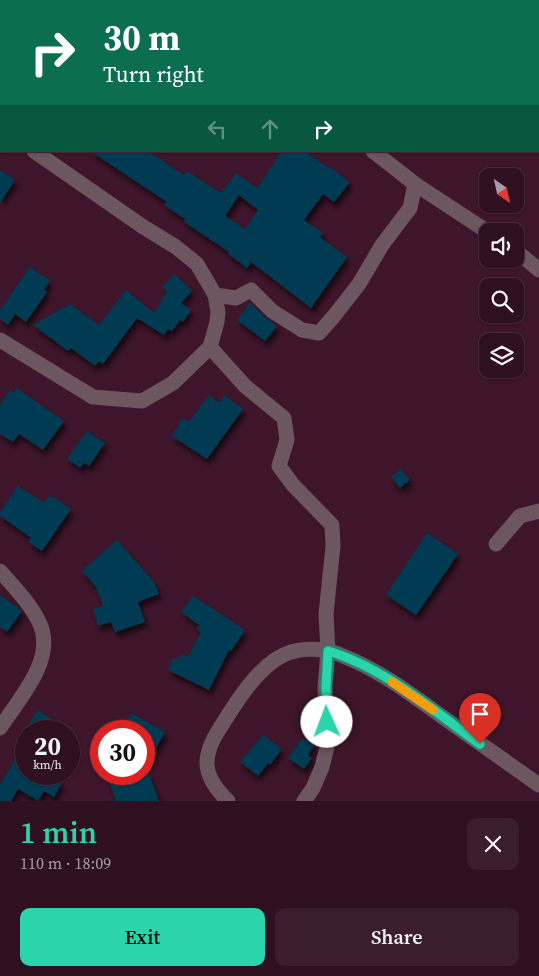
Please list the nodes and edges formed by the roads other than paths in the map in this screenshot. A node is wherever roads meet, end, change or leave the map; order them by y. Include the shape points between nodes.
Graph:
1 (35, 152) edge
2 (374, 152) edge
3 (416, 184) junction
4 (479, 226) edge
5 (524, 258) edge
6 (539, 270) edge
7 (215, 295) junction
8 (0, 340) edge
9 (210, 348) junction
10 (539, 510) edge
11 (496, 544) dead end
12 (0, 571) edge
13 (328, 651) junction
14 (0, 728) edge
15 (539, 785) edge
16 (219, 799) edge
17 (304, 801) edge

1 - 7 street via 176,247 201,269
2 - 3 street
3 - 4 street
3 - 7 street via 410,208 382,245 359,284 319,333 302,330 272,311 251,290 236,298
5 - 6 street
7 - 9 street via 217,322
8 - 9 street via 93,397 142,401 173,383
9 - 13 street via 245,386 284,418 287,440 280,466 293,485 332,525 326,614
10 - 11 street via 520,516
12 - 14 street via 40,624 43,641 33,681
13 - 15 street via 343,655 407,691
13 - 16 street via 299,650 280,657 247,689 207,752 206,768
13 - 17 street via 327,748 313,788

